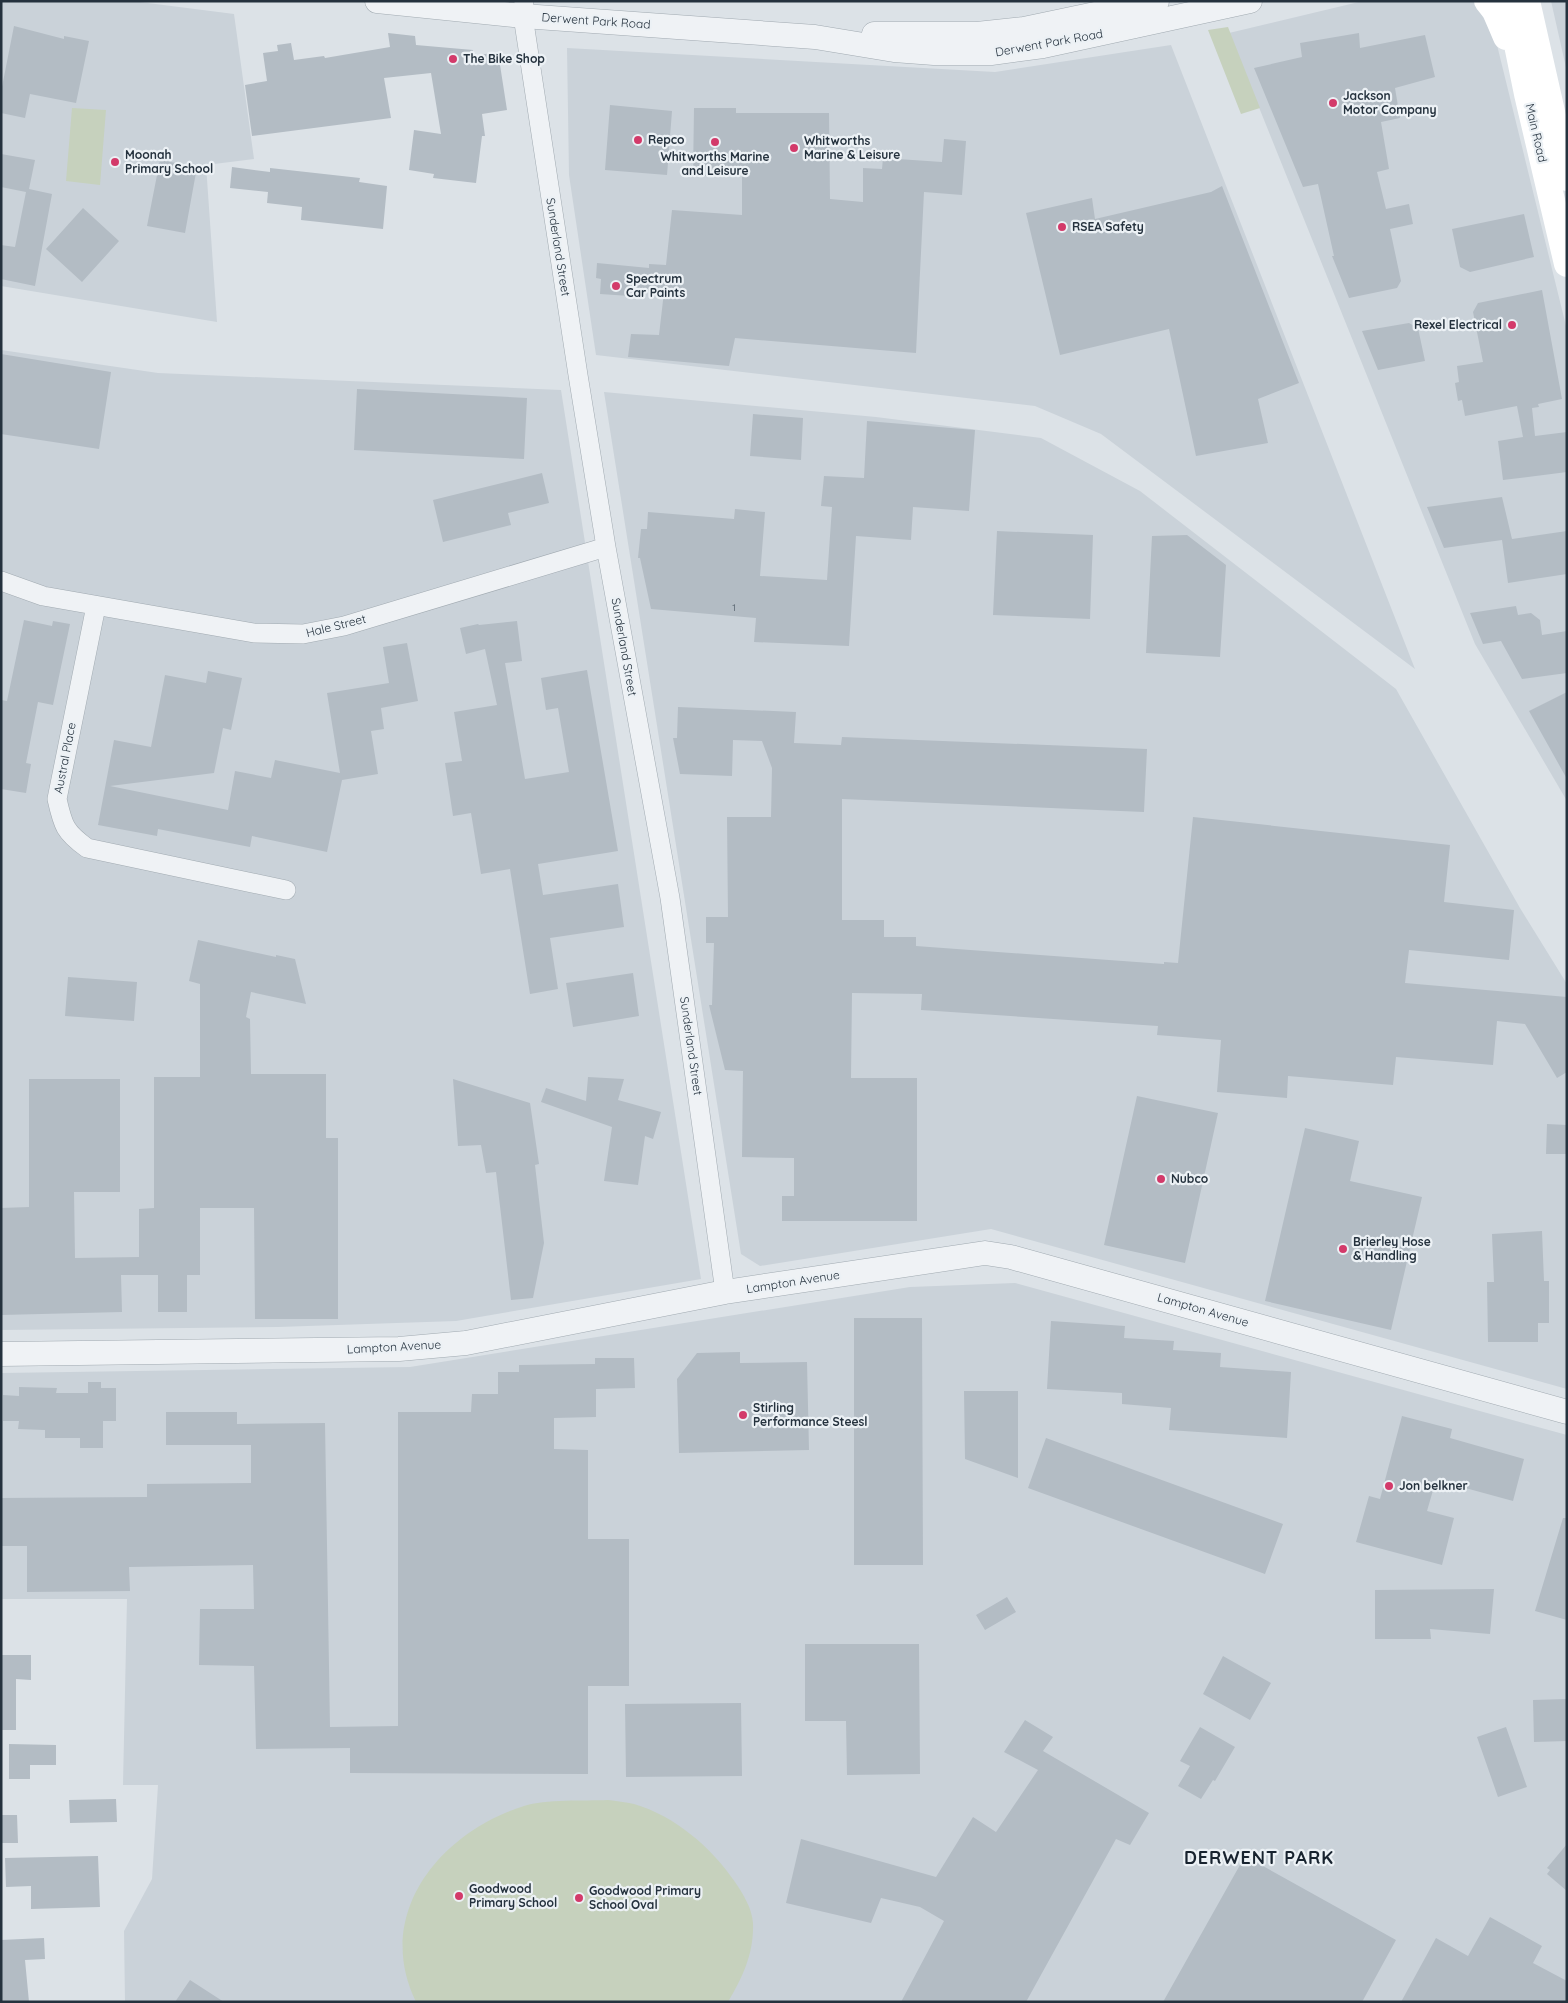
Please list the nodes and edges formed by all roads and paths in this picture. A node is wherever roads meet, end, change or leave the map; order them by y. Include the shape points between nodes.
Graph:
1 (377, 1) edge
2 (1157, 1) edge
3 (1250, 1) edge
4 (1487, 1) edge
5 (1508, 1) edge
6 (1528, 1) edge
7 (523, 9) edge
8 (815, 37) junction
9 (1527, 94) junction
10 (1567, 178) edge
11 (1567, 264) edge
12 (606, 546) junction
13 (1, 581) edge
14 (96, 606) junction
15 (286, 890) dead end
16 (725, 1292) junction
17 (1, 1354) edge
18 (1567, 1412) edge

1 - 7 street, Derwent Park Road
2 - 8 street, Derwent Park Road via 1024,29 977,34
3 - 8 street, Derwent Park Road via 1043,46 991,53 894,50
4 - 9 main road via 1495,11
5 - 9 main road, Main Road
6 - 10 main road, Main Road
7 - 8 street, Derwent Park Road
7 - 12 street, Sunderland Street
9 - 11 main road, Main Road
12 - 14 street, Hale Street via 344,626 303,634 254,633
12 - 16 street, Sunderland Street via 670,898
13 - 14 street, Hale Street via 43,596
14 - 15 street, Austral Place via 56,800 70,836 87,848
16 - 17 street, Lampton Avenue via 466,1343 399,1349
16 - 18 street, Lampton Avenue via 985,1253 1011,1257

